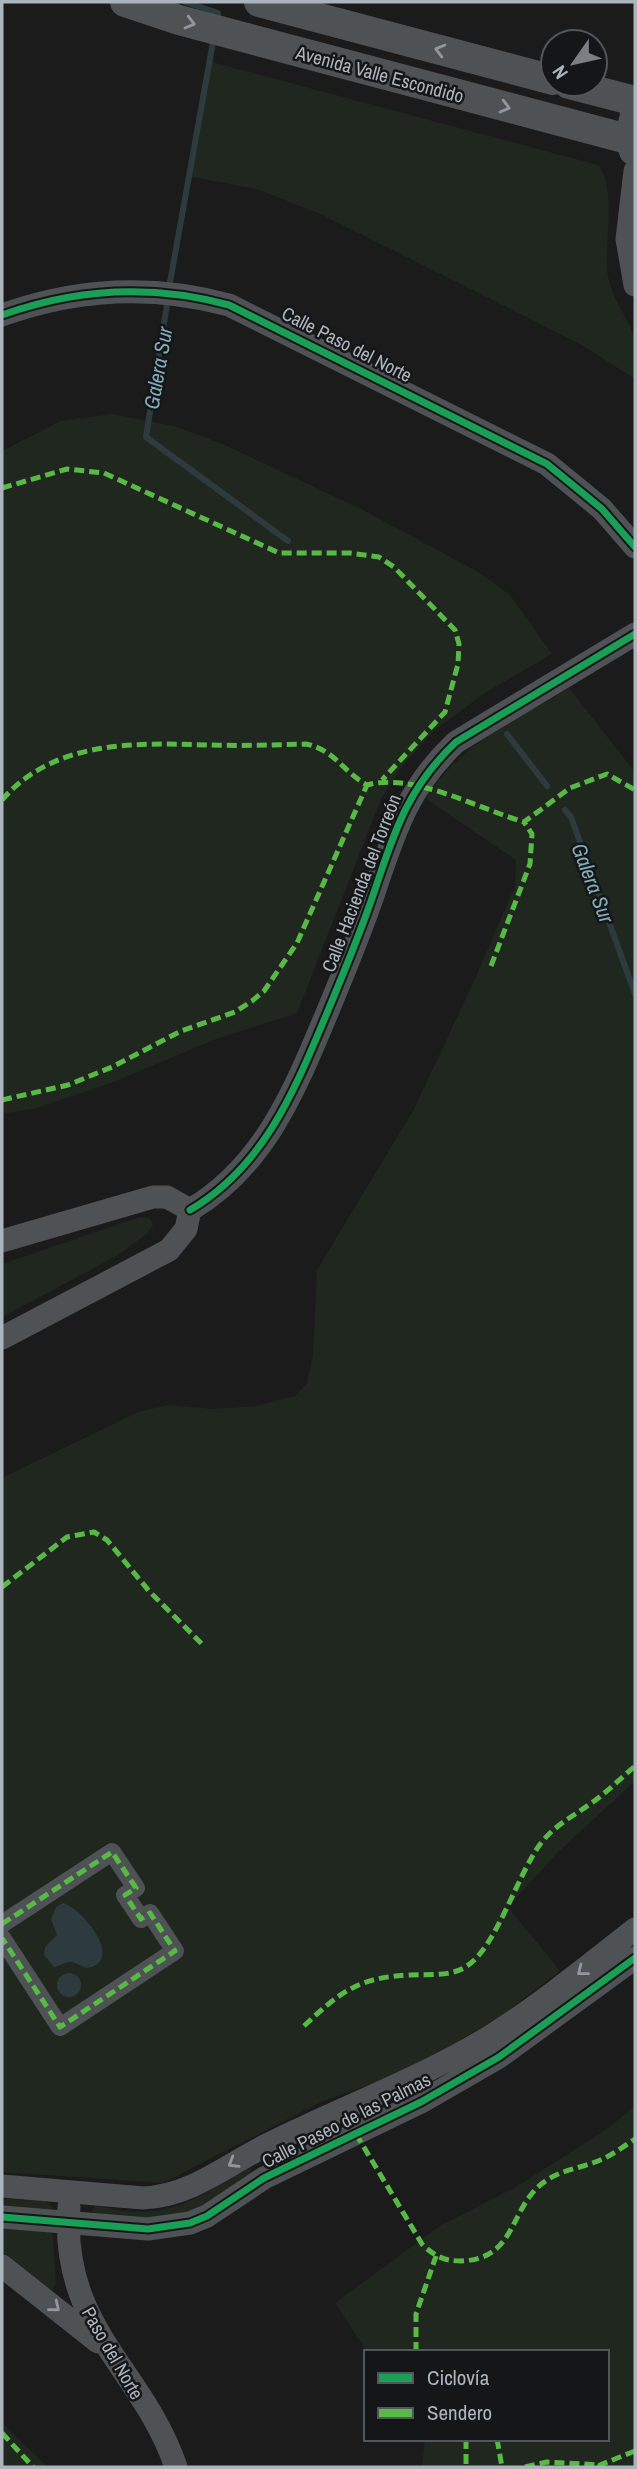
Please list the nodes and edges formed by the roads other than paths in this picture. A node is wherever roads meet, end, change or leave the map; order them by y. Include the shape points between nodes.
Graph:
1 (125, 2) edge
2 (258, 2) edge
3 (539, 76) edge
4 (609, 94) edge
5 (635, 101) edge
6 (631, 140) edge
7 (635, 170) edge
8 (635, 285) edge
9 (2, 315) edge
10 (635, 548) edge
11 (635, 635) edge
12 (190, 1210) junction
13 (2, 1241) edge
14 (2, 1338) edge
15 (2, 1924) edge
16 (635, 1929) edge
17 (2, 1938) edge
18 (635, 1958) edge
19 (2, 2186) edge
20 (70, 2190) junction
21 (2, 2217) edge
22 (68, 2222) junction
23 (2, 2266) edge
24 (107, 2349) junction
25 (176, 2467) edge

1 -> 6 street, Avenida Valle Escondido
3 -> 2 street, Avenida Valle Escondido
4 - 5 street
5 - 6 street
6 - 7 street
7 - 8 street via 627,239
9 - 10 street, Calle Paso del Norte via 56,299 122,289 200,297 229,305 547,464 602,509
11 - 12 street, Calle Hacienda del Torreón via 456,742 432,764 404,809 292,1097 236,1176
12 - 13 street via 167,1197 153,1197
12 - 14 street via 186,1229 169,1250
15 - 17 street via 112,1852 136,1888 125,1895 141,1919 150,1913 175,1951 60,2027
16 -> 20 street, Calle Paseo de las Palmas via 493,2035 258,2149 193,2187 144,2198
18 - 22 street, Calle Paseo de las Palmas via 499,2057 421,2102 264,2178 207,2216 162,2229
19 - 20 street, Calle Paseo de las Palmas
20 - 22 street, Paso del Norte
21 - 22 street, Calle Paseo de las Palmas
22 - 24 street, Paso del Norte via 78,2292
23 -> 24 street
24 - 25 street, Paso del Norte via 159,2429

